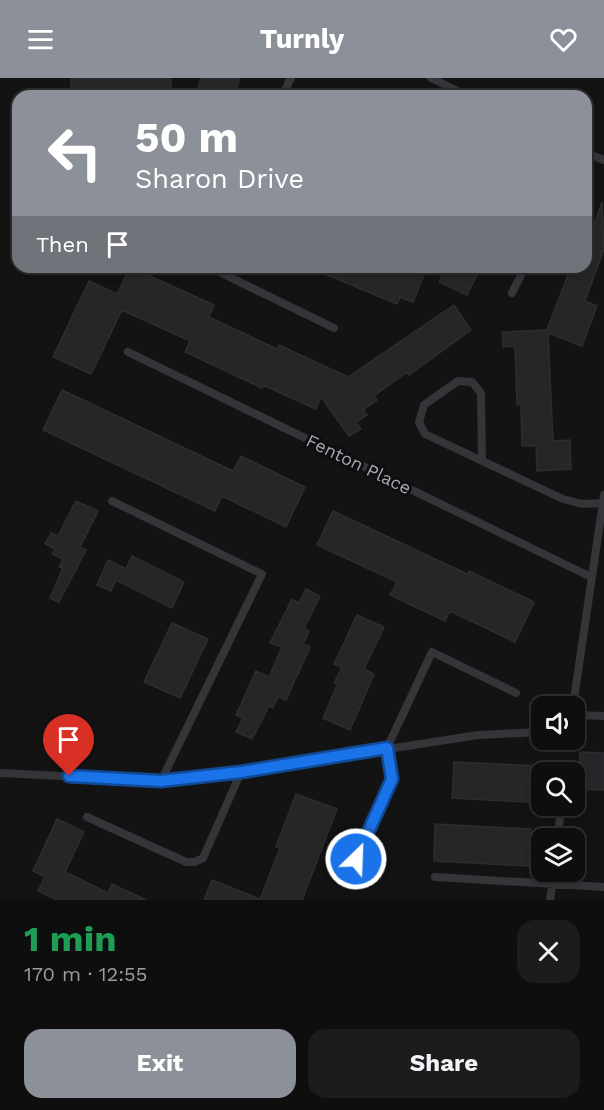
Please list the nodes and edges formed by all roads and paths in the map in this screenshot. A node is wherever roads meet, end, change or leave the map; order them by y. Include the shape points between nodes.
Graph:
1 (431, 78) edge
2 (456, 90) edge
3 (221, 273) edge
4 (522, 273) edge
5 (512, 293) dead end
6 (334, 328) dead end
7 (128, 352) dead end
8 (482, 459) junction
9 (112, 501) dead end
10 (604, 501) edge
11 (591, 577) junction
12 (516, 693) dead end
13 (574, 696) edge
14 (585, 715) edge
15 (604, 716) edge
16 (531, 733) edge
17 (387, 748) junction
18 (241, 772) junction
19 (0, 773) edge
20 (161, 781) junction
21 (87, 817) dead end
22 (560, 817) dead end
23 (559, 828) edge
24 (435, 877) dead end
25 (347, 879) dead end
26 (552, 884) junction
27 (604, 887) edge
28 (550, 900) edge

1 - 2 lane
3 - 6 lane
4 - 5 lane
7 - 11 lane, Fenton Place
8 - 8 lane via 425,434 420,422 424,405 458,381 472,382 482,393
8 - 10 lane via 563,499 582,504
9 - 20 lane via 262,574
10 - 11 lane
11 - 13 lane
12 - 17 lane via 432,652
14 - 15 lane
16 - 17 lane via 478,735
17 - 18 lane
17 - 25 lane via 392,779
18 - 20 lane
18 - 21 lane via 203,858 195,862 186,862
19 - 20 lane
22 - 23 lane
24 - 26 lane
26 - 27 lane
26 - 28 lane

